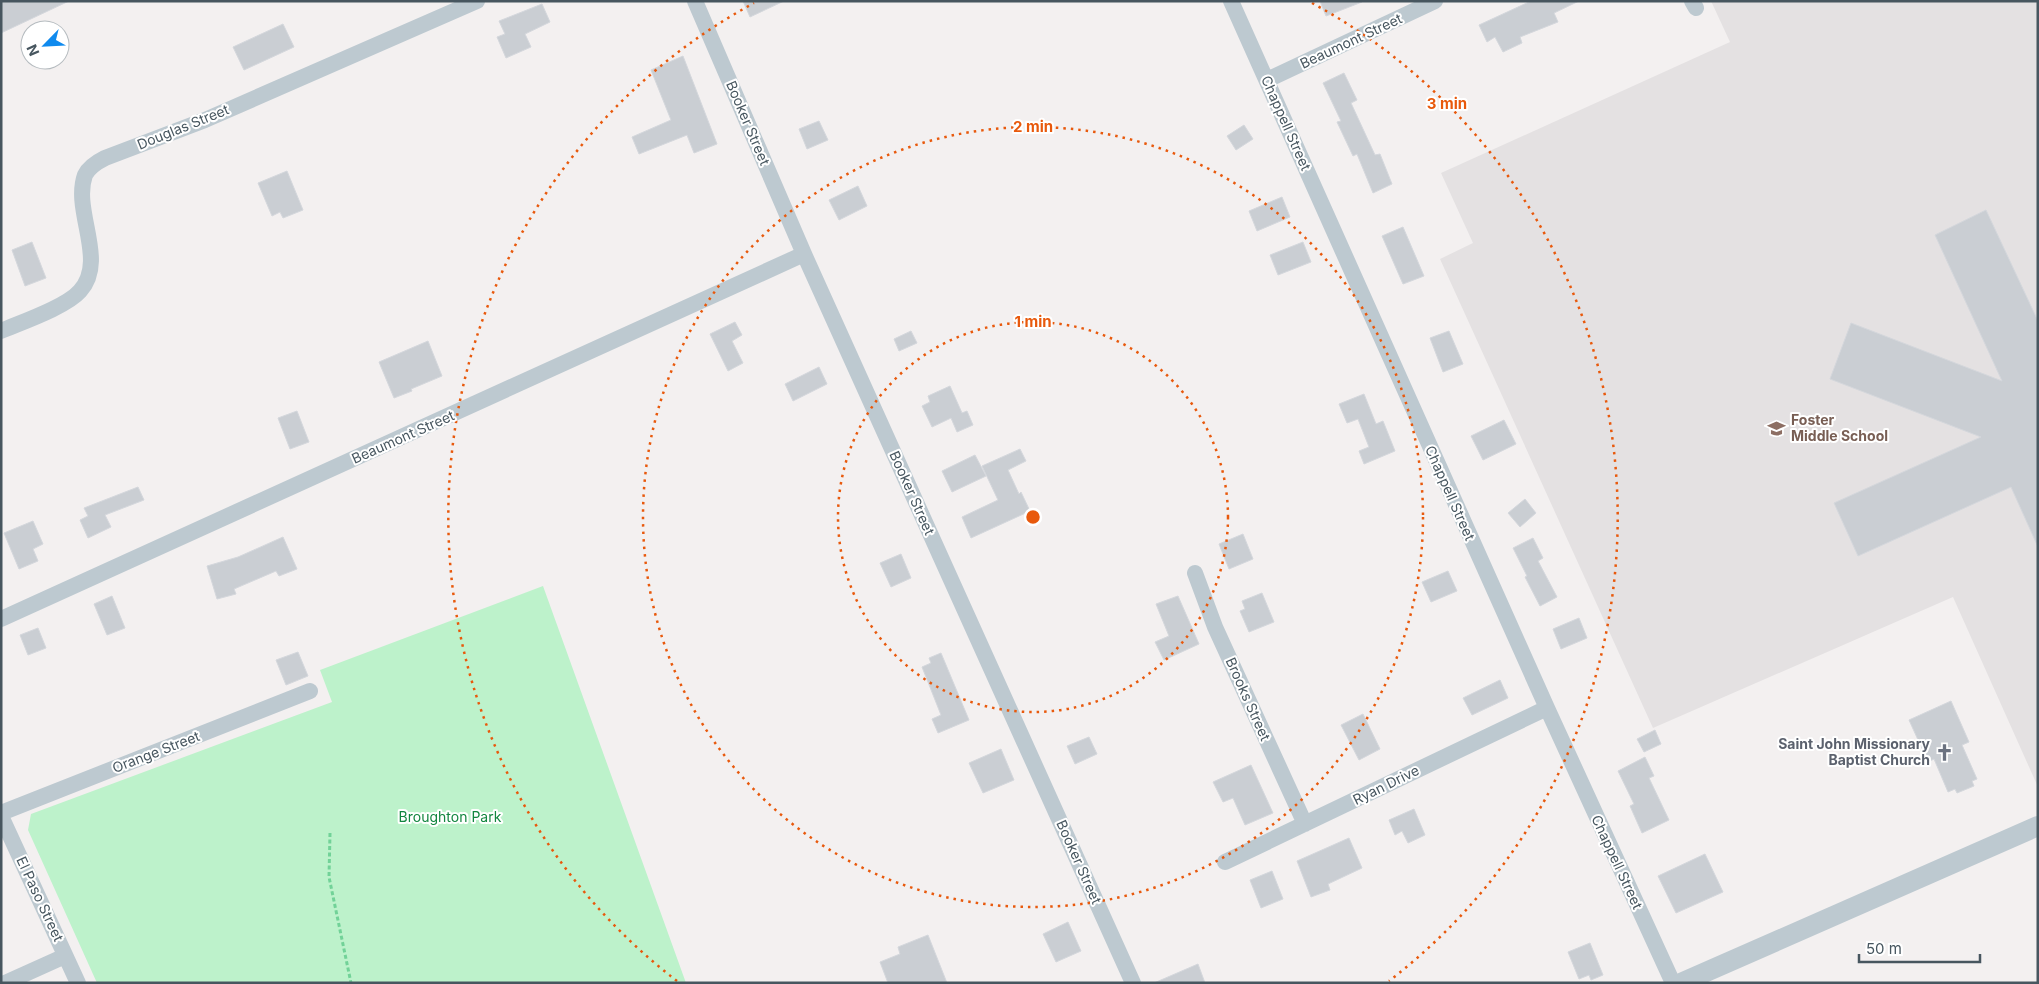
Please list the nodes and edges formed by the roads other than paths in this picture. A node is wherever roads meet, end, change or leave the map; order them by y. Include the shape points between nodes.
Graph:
1 (476, 1) edge
2 (696, 1) edge
3 (1232, 1) edge
4 (1435, 1) edge
5 (1267, 80) junction
6 (804, 254) junction
7 (1, 331) edge
8 (1195, 572) dead end
9 (1, 618) edge
10 (310, 692) dead end
11 (1547, 708) junction
12 (1, 815) edge
13 (1304, 824) junction
14 (2038, 826) edge
15 (1225, 862) dead end
16 (65, 956) junction
17 (4, 983) edge
18 (78, 983) edge
19 (1133, 983) edge
20 (1673, 983) edge
21 (1681, 983) edge

1 - 7 street, Douglas Street via 92,166 86,175 83,193 91,260 88,280 68,301
2 - 6 street, Booker Street
3 - 5 street, Chappell Street
4 - 5 street, Beaumont Street
5 - 11 street, Chappell Street
6 - 9 street, Beaumont Street
6 - 19 street, Booker Street
8 - 13 street, Brooks Street via 1215,627
10 - 12 street, Orange Street
11 - 13 street, Ryan Drive
11 - 20 street, Chappell Street
12 - 16 street, El Paso Street
13 - 15 street, Ryan Drive
14 - 21 street
16 - 17 street
16 - 18 street, El Paso Street

